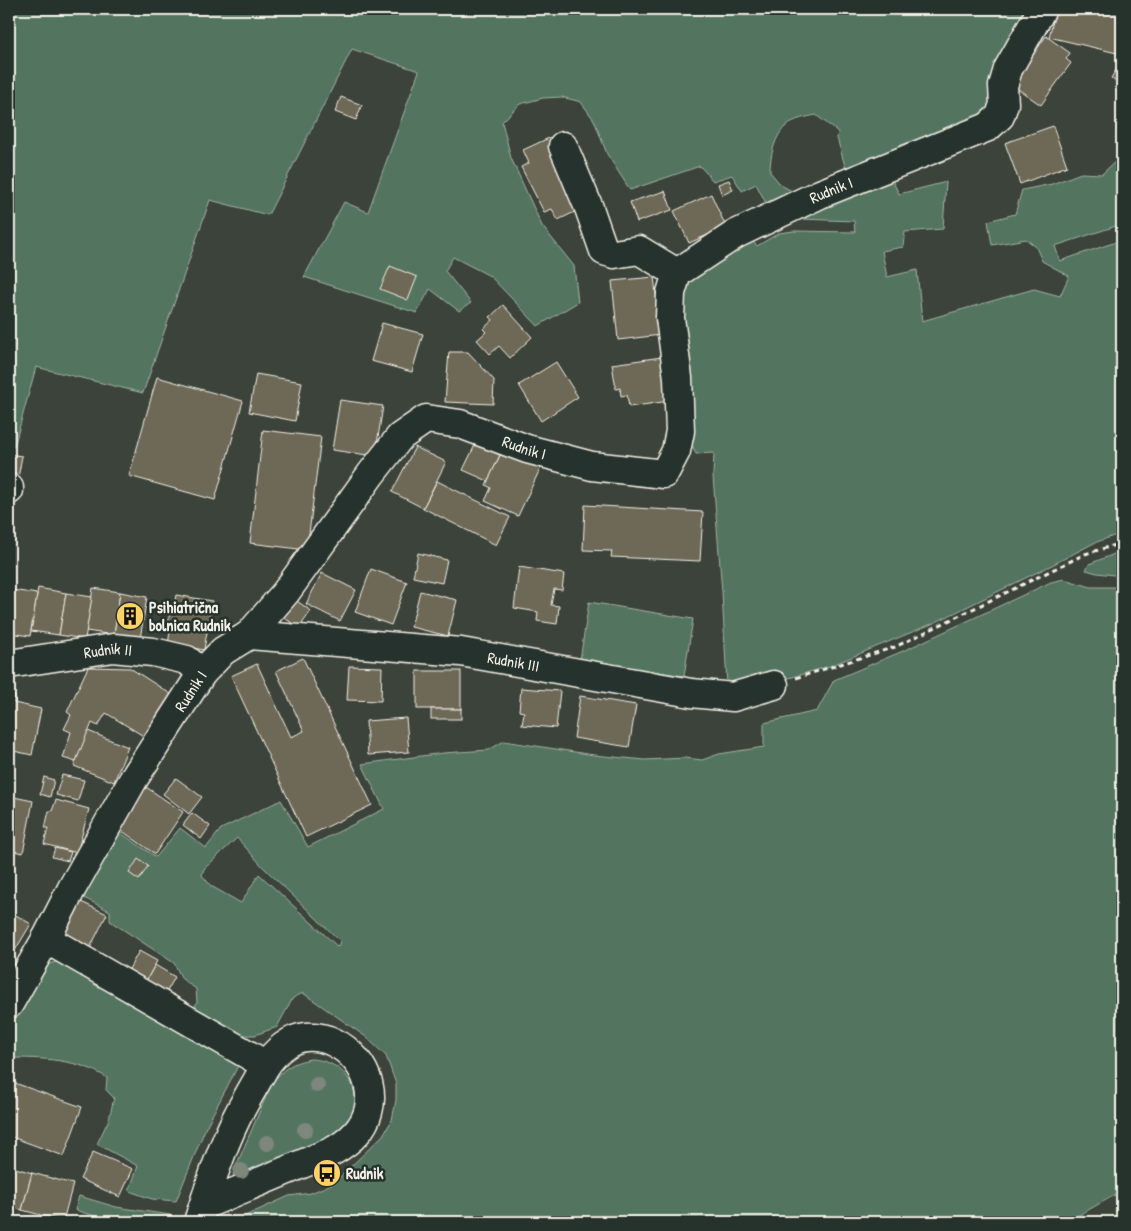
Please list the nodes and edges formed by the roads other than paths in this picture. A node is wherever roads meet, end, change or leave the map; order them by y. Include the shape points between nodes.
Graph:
1 (1042, 9) edge
2 (562, 146) dead end
3 (677, 272) junction
4 (249, 635) junction
5 (9, 664) edge
6 (202, 673) junction
7 (774, 685) road end
8 (46, 939) junction
9 (9, 1004) edge
10 (266, 1064) junction
11 (201, 1214) edge

1 - 3 street, Rudnik I via 1008,69 1000,116 988,127 820,194 736,234
2 - 3 street via 604,251 614,254 639,250
3 - 4 street, Rudnik I via 671,293 670,318 678,378 680,431 676,451 664,474 592,466 527,449 460,424 426,419 400,437 286,592
4 - 6 street, Rudnik I via 223,651
4 - 7 street, Rudnik III via 461,652 691,693 733,697
5 - 6 street, Rudnik II via 113,648 187,660
6 - 8 street, Rudnik I via 133,780
8 - 9 street, Rudnik I
8 - 10 street
10 - 11 street via 236,1119
10 - 11 street via 296,1039 326,1039 345,1048 358,1061 368,1079 369,1111 364,1123 345,1144 333,1151

